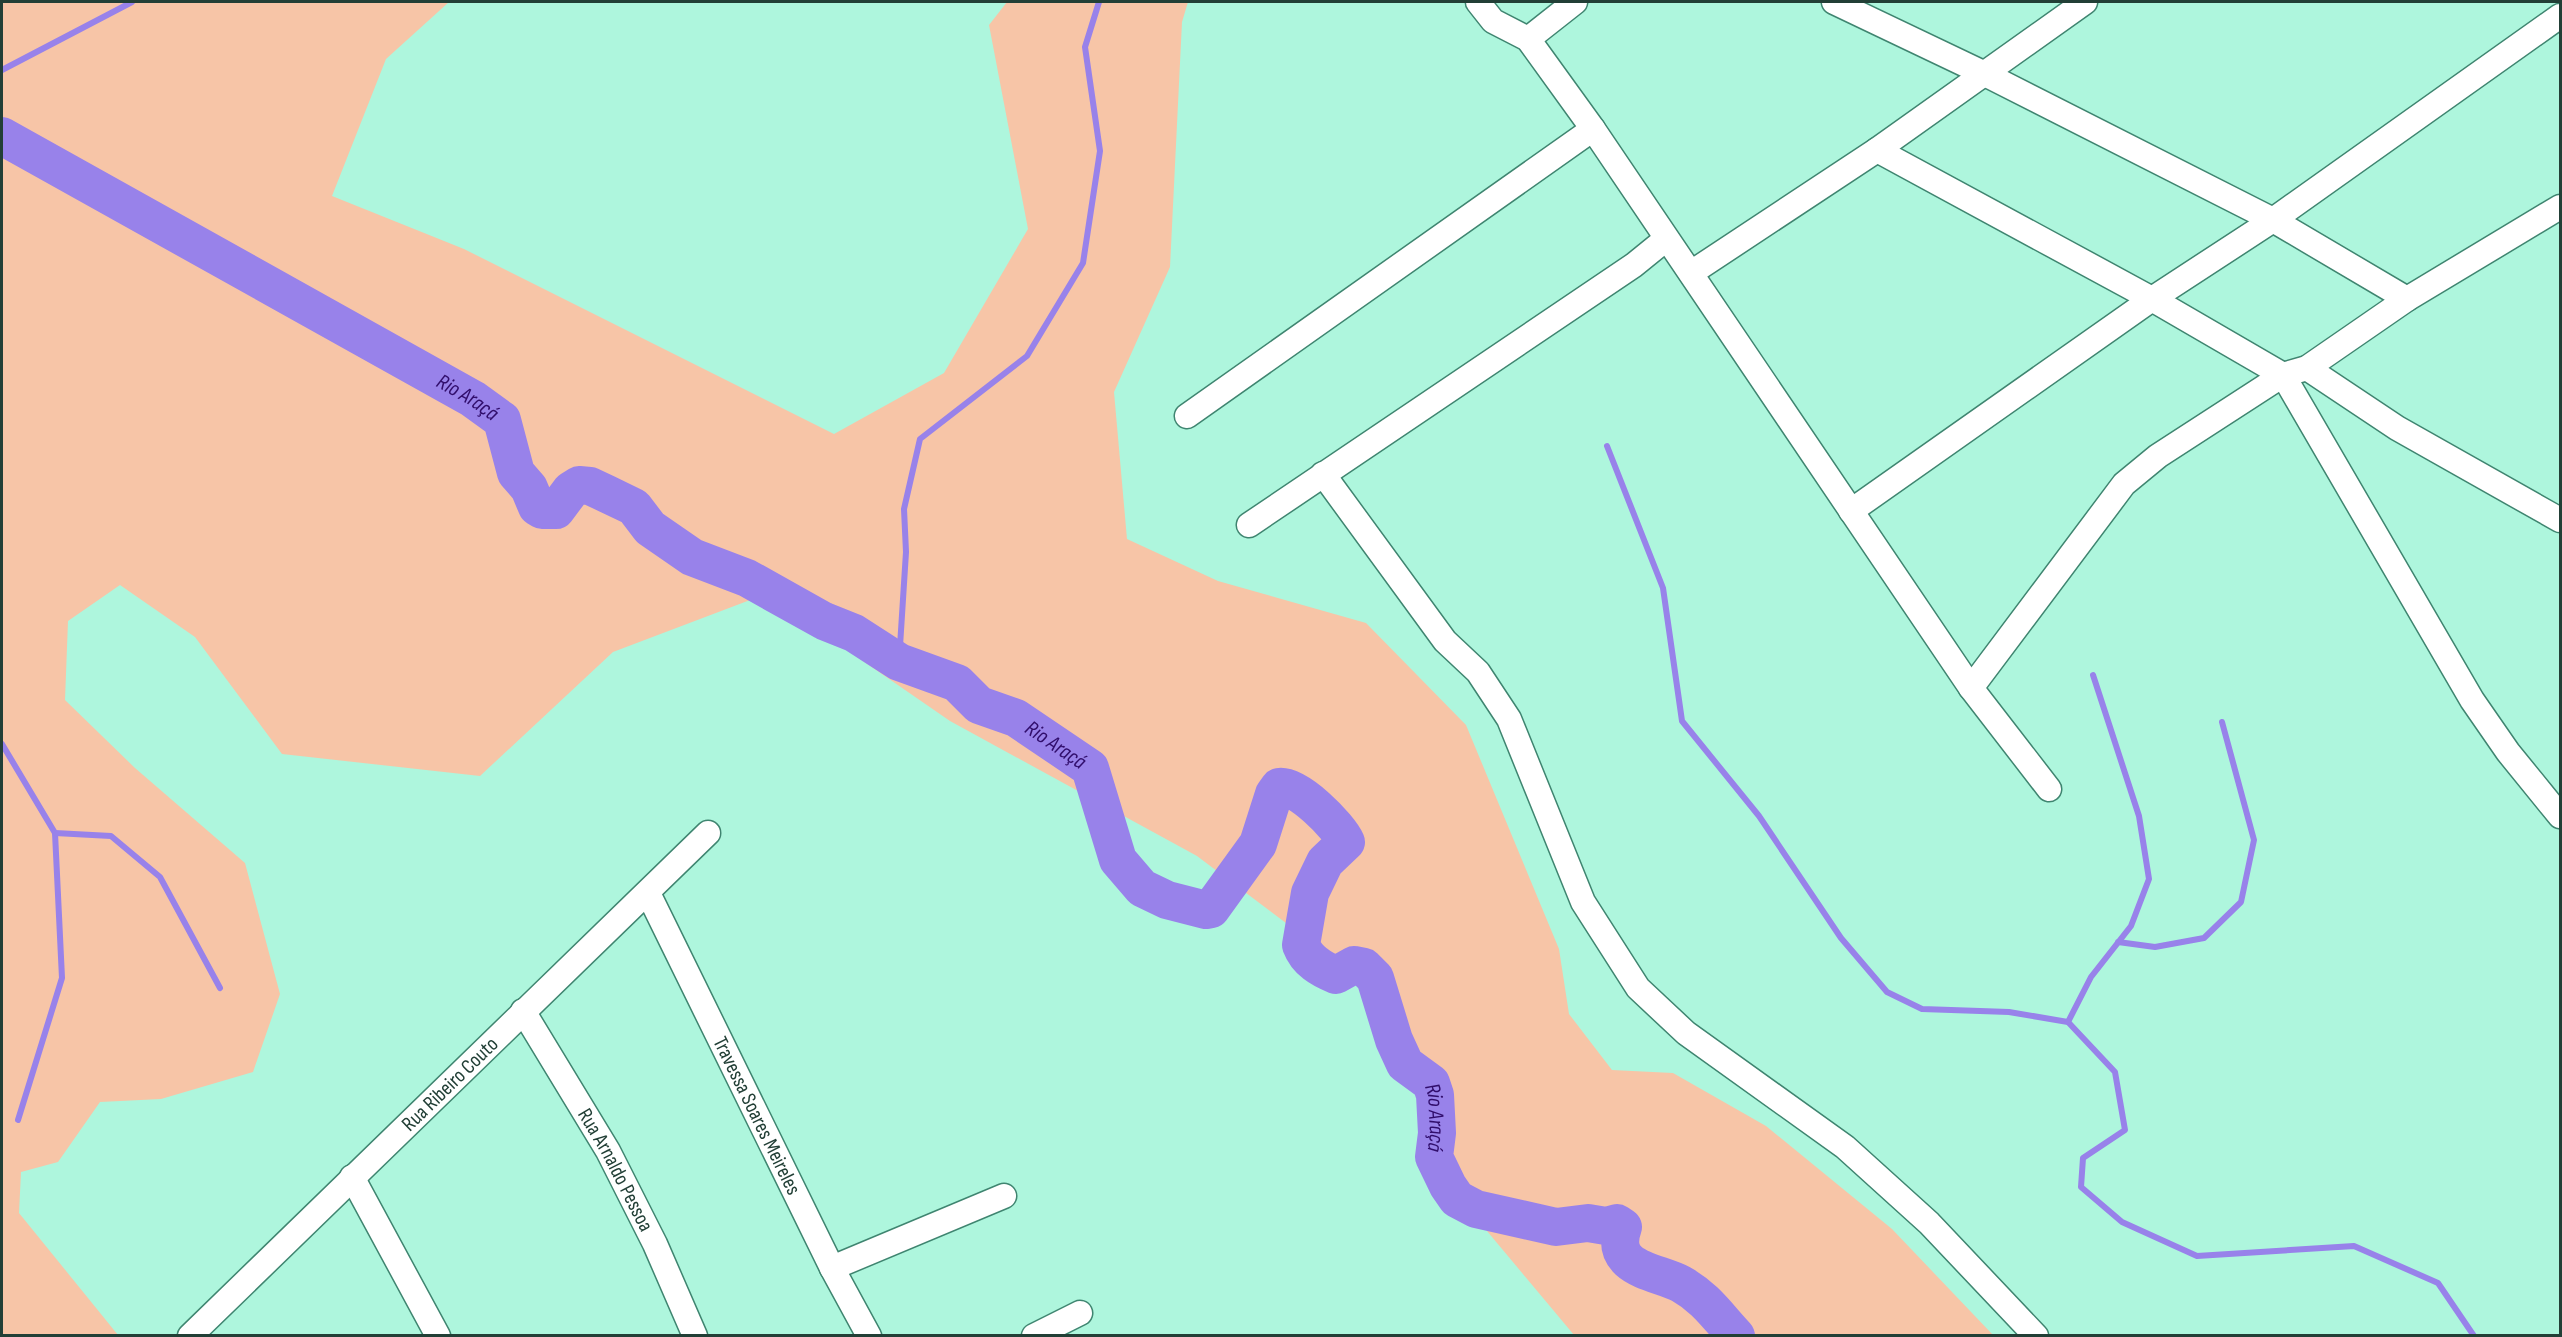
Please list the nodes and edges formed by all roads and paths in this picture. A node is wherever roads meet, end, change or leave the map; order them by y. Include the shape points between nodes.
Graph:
1 (1478, 2) edge
2 (1575, 2) edge
3 (1834, 2) edge
4 (2085, 2) edge
5 (2560, 16) edge
6 (1528, 39) junction
7 (1983, 73) junction
8 (1593, 129) junction
9 (1877, 150) junction
10 (2560, 207) edge
11 (2273, 220) junction
12 (1666, 239) junction
13 (1691, 273) junction
14 (2152, 299) junction
15 (2407, 299) junction
16 (2307, 368) junction
17 (2283, 375) junction
18 (1187, 416) dead end
19 (1323, 474) junction
20 (1851, 512) junction
21 (2560, 520) edge
22 (1249, 525) dead end
23 (1971, 688) junction
24 (2049, 789) dead end
25 (2560, 816) edge
26 (708, 833) dead end
27 (648, 893) junction
28 (524, 1011) junction
29 (352, 1177) junction
30 (1004, 1196) dead end
31 (832, 1268) junction
32 (1080, 1312) dead end
33 (190, 1335) edge
34 (438, 1335) edge
35 (694, 1335) edge
36 (869, 1335) edge
37 (1034, 1335) edge
38 (2036, 1335) edge

1 - 6 street via 1493,21
2 - 6 street
3 - 7 street
4 - 7 street
5 - 11 street
6 - 8 street
7 - 9 street
7 - 11 street
8 - 12 street
8 - 18 street
9 - 13 street
9 - 14 street
10 - 15 street
11 - 14 street
11 - 15 street
12 - 13 street
12 - 19 street via 1634,265
13 - 20 street
14 - 17 street
14 - 20 street
15 - 16 street
16 - 17 street
16 - 21 street via 2397,428
17 - 23 street via 2158,456 2124,484
17 - 25 street via 2472,700
19 - 22 street
19 - 38 street via 1445,641 1478,672 1509,719 1583,902 1638,988 1686,1033 1845,1147 1929,1223
20 - 23 street
23 - 24 street
26 - 27 street, Rua Ribeiro Couto
27 - 28 street, Rua Ribeiro Couto
27 - 31 street, Travessa Soares Meireles
28 - 29 street, Rua Ribeiro Couto
28 - 35 street, Rua Arnaldo Pessoa via 608,1151 655,1244
29 - 33 street, Rua Ribeiro Couto
29 - 34 street
30 - 31 street
31 - 36 street, Travessa Soares Meireles
32 - 37 street

